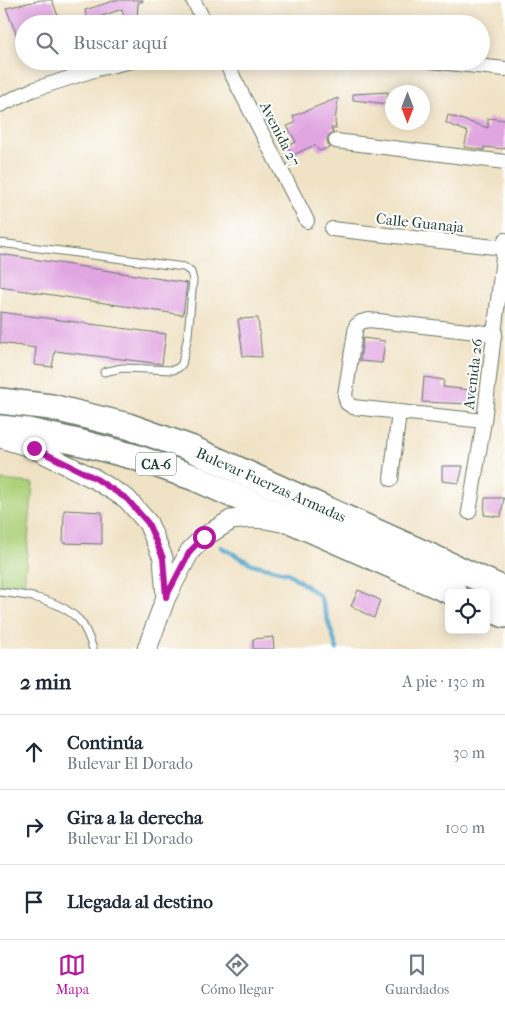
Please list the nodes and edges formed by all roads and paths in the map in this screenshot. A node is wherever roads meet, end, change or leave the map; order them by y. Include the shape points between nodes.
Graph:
1 (193, 0) edge
2 (201, 15) edge
3 (490, 67) edge
4 (505, 69) edge
5 (94, 70) edge
6 (230, 70) edge
7 (0, 106) edge
8 (336, 141) dead end
9 (505, 162) edge
10 (307, 221) dead end
11 (332, 230) dead end
12 (0, 243) edge
13 (505, 244) edge
14 (495, 334) junction
15 (104, 372) dead end
16 (0, 401) edge
17 (399, 412) junction
18 (484, 421) junction
19 (0, 428) edge
20 (0, 438) edge
21 (391, 478) dead end
22 (469, 512) dead end
23 (305, 527) junction
24 (445, 589) edge
25 (505, 590) edge
26 (0, 592) edge
27 (166, 597) junction
28 (490, 609) edge
29 (505, 616) edge
30 (93, 649) edge
31 (148, 649) edge

1 - 2 street
3 - 4 street
5 - 7 street via 32,90
6 - 10 street, Avenida 27
8 - 9 street
11 - 13 street, Calle Guanaja
12 - 15 lane via 184,267 191,272 188,335 182,364 172,370 122,368
13 - 14 street, Avenida 26
14 - 17 street via 369,320 356,326 346,403 353,407
14 - 18 street, Avenida 26
16 - 25 highway, Bulevar Fuerzas Armadas / CA-6 via 51,407 128,426 190,448
17 - 18 street
17 - 21 street
18 - 22 street, Avenida 26
19 - 23 highway, Bulevar Fuerzas Armadas / CA-6 via 37,433 135,457 195,478
20 - 27 street via 34,448 95,478 127,499 148,523 163,558
23 - 24 highway, Bulevar Fuerzas Armadas / CA-6
23 - 27 street via 266,519 231,520 204,537 190,551
26 - 30 lane via 53,602 67,610 79,620
27 - 31 street
28 - 29 highway

